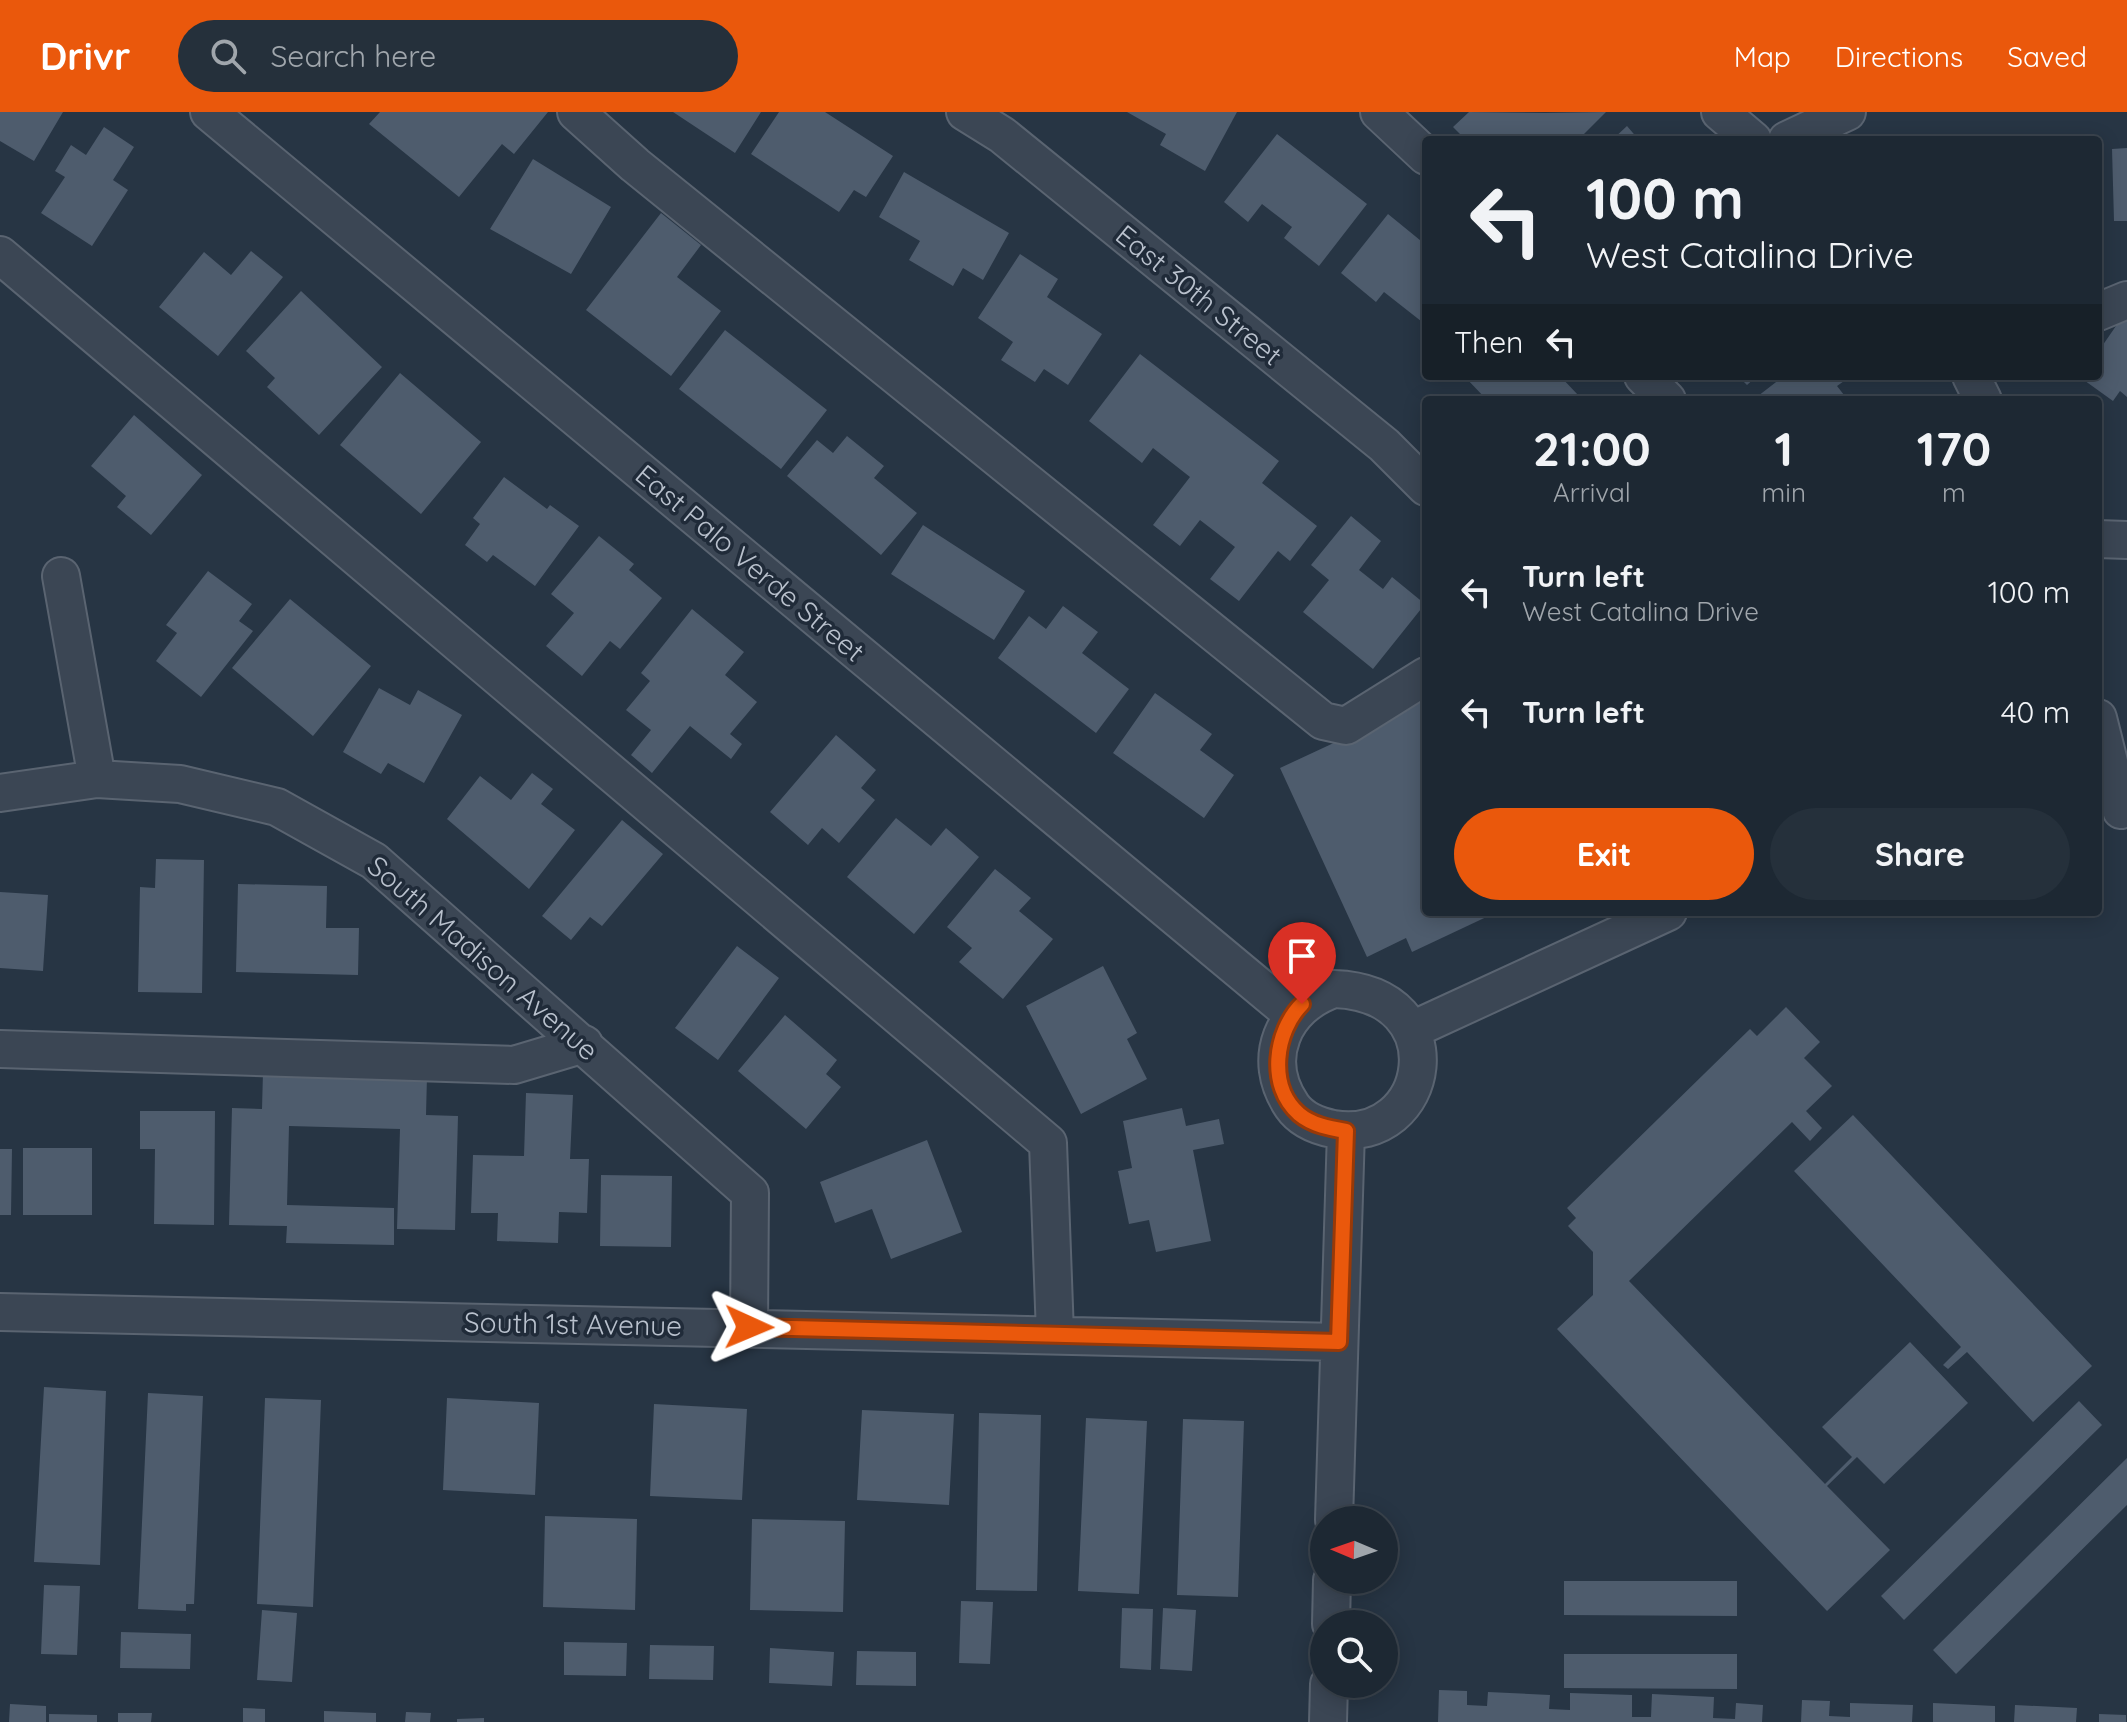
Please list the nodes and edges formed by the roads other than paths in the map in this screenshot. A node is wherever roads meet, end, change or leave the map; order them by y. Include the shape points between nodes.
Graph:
1 (209, 112) edge
2 (576, 112) edge
3 (965, 112) edge
4 (1379, 112) edge
5 (1720, 112) edge
6 (1847, 112) edge
7 (1748, 136) edge
8 (1796, 136) edge
9 (1422, 152) edge
10 (4, 268) edge
11 (2127, 300) edge
12 (2102, 310) edge
13 (1647, 380) edge
14 (1663, 396) edge
15 (1422, 483) edge
16 (2102, 539) edge
17 (2127, 540) edge
18 (61, 576) dead end
19 (1422, 678) edge
20 (2102, 740) edge
21 (97, 779) junction
22 (0, 793) edge
23 (2115, 812) edge
24 (1659, 916) edge
25 (1292, 1014) junction
26 (1412, 1030) junction
27 (584, 1044) junction
28 (0, 1049) edge
29 (1346, 1131) junction
30 (0, 1312) edge
31 (749, 1327) junction
32 (1055, 1334) junction
33 (1339, 1342) junction
34 (1334, 1506) edge
35 (1329, 1698) edge
36 (1328, 1722) edge

1 - 25 street, East Palo Verde Street
2 - 19 street via 1323,721 1346,726
3 - 15 street, East 30th Street via 1002,135 1384,445
4 - 9 street
5 - 7 street
6 - 8 street
10 - 32 street via 1048,1143
11 - 12 street
13 - 14 street
16 - 17 street
18 - 21 street
20 - 23 street
21 - 22 street, South Madison Avenue
21 - 27 street, South Madison Avenue via 180,784 277,807 374,861
24 - 26 street
25 - 26 street via 1314,996 1334,989 1359,990 1390,1004
25 - 29 street via 1279,1051 1278,1074 1285,1095 1310,1121
26 - 29 street via 1416,1073 1408,1096 1394,1116 1373,1129
27 - 28 street via 514,1065
27 - 31 street, South Madison Avenue via 750,1193
29 - 33 street
30 - 31 street, South 1st Avenue
31 - 32 street, South 1st Avenue
32 - 33 street, South 1st Avenue
33 - 34 street
35 - 36 street

